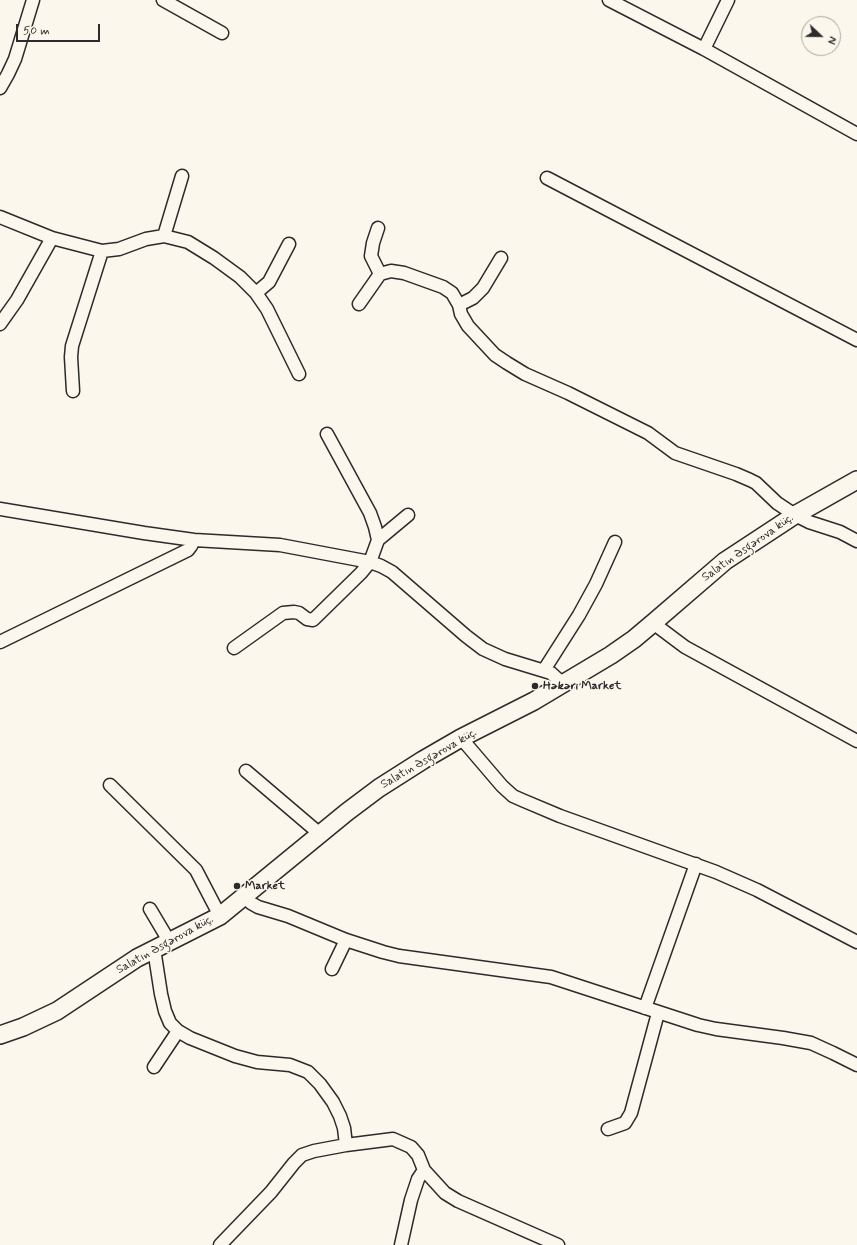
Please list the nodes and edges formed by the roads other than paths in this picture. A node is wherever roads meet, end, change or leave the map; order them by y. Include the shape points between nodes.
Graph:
1 (33, 0) edge
2 (163, 0) edge
3 (609, 0) edge
4 (728, 0) edge
5 (222, 34) dead end
6 (704, 48) junction
7 (0, 88) edge
8 (857, 134) edge
9 (182, 176) dead end
10 (547, 178) dead end
11 (0, 217) edge
12 (378, 228) dead end
13 (164, 236) junction
14 (52, 238) junction
15 (289, 244) dead end
16 (102, 251) junction
17 (501, 258) dead end
18 (380, 274) junction
19 (256, 293) junction
20 (359, 304) dead end
21 (459, 305) junction
22 (0, 324) edge
23 (857, 340) edge
24 (299, 374) dead end
25 (73, 391) dead end
26 (328, 434) dead end
27 (857, 480) edge
28 (0, 509) edge
29 (408, 514) dead end
30 (795, 514) junction
31 (194, 540) junction
32 (378, 540) junction
33 (857, 541) edge
34 (615, 542) dead end
35 (370, 562) junction
36 (653, 623) junction
37 (0, 642) edge
38 (234, 648) dead end
39 (544, 670) junction
40 (563, 684) junction
41 (461, 738) junction
42 (857, 741) edge
43 (246, 771) dead end
44 (110, 785) dead end
45 (320, 834) junction
46 (696, 864) junction
47 (244, 896) junction
48 (150, 909) dead end
49 (220, 916) junction
50 (346, 940) junction
51 (169, 941) junction
52 (857, 942) edge
53 (154, 949) junction
54 (332, 969) dead end
55 (645, 1008) junction
56 (658, 1013) junction
57 (178, 1031) junction
58 (0, 1035) edge
59 (857, 1065) edge
60 (154, 1067) dead end
61 (608, 1129) dead end
62 (346, 1145) junction
63 (424, 1170) junction
64 (220, 1245) edge
65 (401, 1245) edge
66 (558, 1245) edge

1 - 7 street via 15,59
2 - 5 street
3 - 6 street
4 - 6 street
6 - 8 street
9 - 13 street
10 - 23 street
11 - 14 street
12 - 18 street via 371,256
13 - 16 street via 146,239 119,249
13 - 19 street via 188,242 214,258 240,277
14 - 16 street
14 - 22 street via 17,300
15 - 19 street via 269,282
16 - 25 street via 72,346
17 - 21 street via 483,288 473,298
18 - 20 street
18 - 21 street via 391,271 404,273 443,287 452,293
19 - 24 street via 267,309
21 - 30 street via 468,326 495,355 507,363 648,433 675,453 756,483 777,503
26 - 32 street via 370,513
27 - 30 street, Salatın Əsgərova küç.
28 - 31 street via 87,525
29 - 32 street
30 - 33 street
30 - 36 street, Salatın Əsgərova küç. via 725,561
31 - 35 street via 280,545
31 - 37 street via 188,550
32 - 35 street
34 - 39 street via 579,615
35 - 38 street via 313,620 306,619 299,613 283,612
35 - 39 street via 392,572 483,649 504,659
36 - 40 street, Salatın Əsgərova küç. via 611,655
36 - 42 street via 685,647
39 - 40 street
40 - 41 street, Salatın Əsgərova küç.
41 - 45 street, Salatın Əsgərova küç. via 379,788
41 - 46 street via 513,796 560,816
43 - 45 street
44 - 49 street via 196,870
45 - 47 street, Salatın Əsgərova küç.
46 - 52 street via 757,890
46 - 55 street
47 - 49 street, Salatın Əsgərova küç.
47 - 50 street via 258,907 288,916
48 - 51 street
49 - 51 street, Salatın Əsgərova küç.
50 - 54 street
50 - 55 street via 399,956 551,977
51 - 53 street, Salatın Əsgərova küç.
53 - 57 street via 165,1011 170,1023
53 - 58 street, Salatın Əsgərova küç. via 57,1011
55 - 56 street
56 - 59 street via 716,1030 811,1043
56 - 61 street via 631,1113 625,1123
57 - 60 street
57 - 62 street via 235,1056 256,1062 290,1065 308,1072 333,1102 342,1122
62 - 63 street via 400,1141 411,1147 418,1155
62 - 64 street via 302,1155 271,1192
63 - 65 street via 411,1200
63 - 66 street via 445,1193 458,1201

